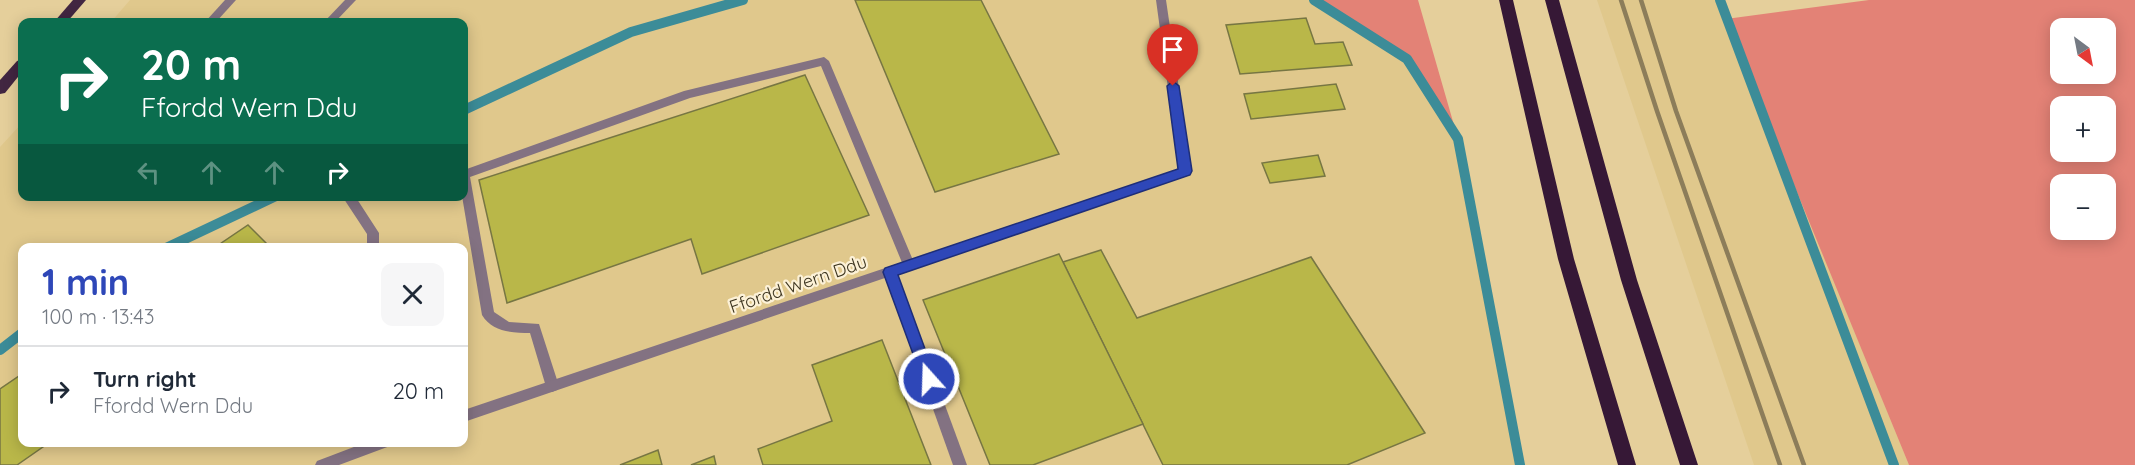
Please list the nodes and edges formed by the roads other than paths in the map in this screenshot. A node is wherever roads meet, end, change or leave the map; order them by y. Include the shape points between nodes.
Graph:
1 (80, 0) edge
2 (231, 0) edge
3 (351, 0) edge
4 (1161, 0) edge
5 (1506, 0) edge
6 (1552, 0) edge
7 (64, 18) edge
8 (214, 18) edge
9 (333, 18) edge
10 (18, 68) edge
11 (0, 88) edge
12 (468, 174) edge
13 (468, 198) edge
14 (352, 201) edge
15 (373, 243) edge
16 (909, 265) junction
17 (890, 272) junction
18 (552, 386) junction
19 (468, 415) edge
20 (362, 447) edge
21 (322, 465) edge
22 (960, 465) edge
23 (1627, 465) edge
24 (1689, 465) edge

1 - 7 main road
2 - 8 street
3 - 9 street
4 - 16 street, Ffordd Wern Ddu via 1185,171
5 - 23 highway via 1566,259
6 - 24 highway via 1629,280
10 - 11 main road
12 - 16 street via 688,94 824,61
13 - 18 street via 488,315 507,327 535,328
14 - 15 street via 374,233
16 - 17 street, Ffordd Wern Ddu
17 - 18 street, Ffordd Wern Ddu
17 - 22 street
18 - 19 street, Ffordd Wern Ddu
20 - 21 street

